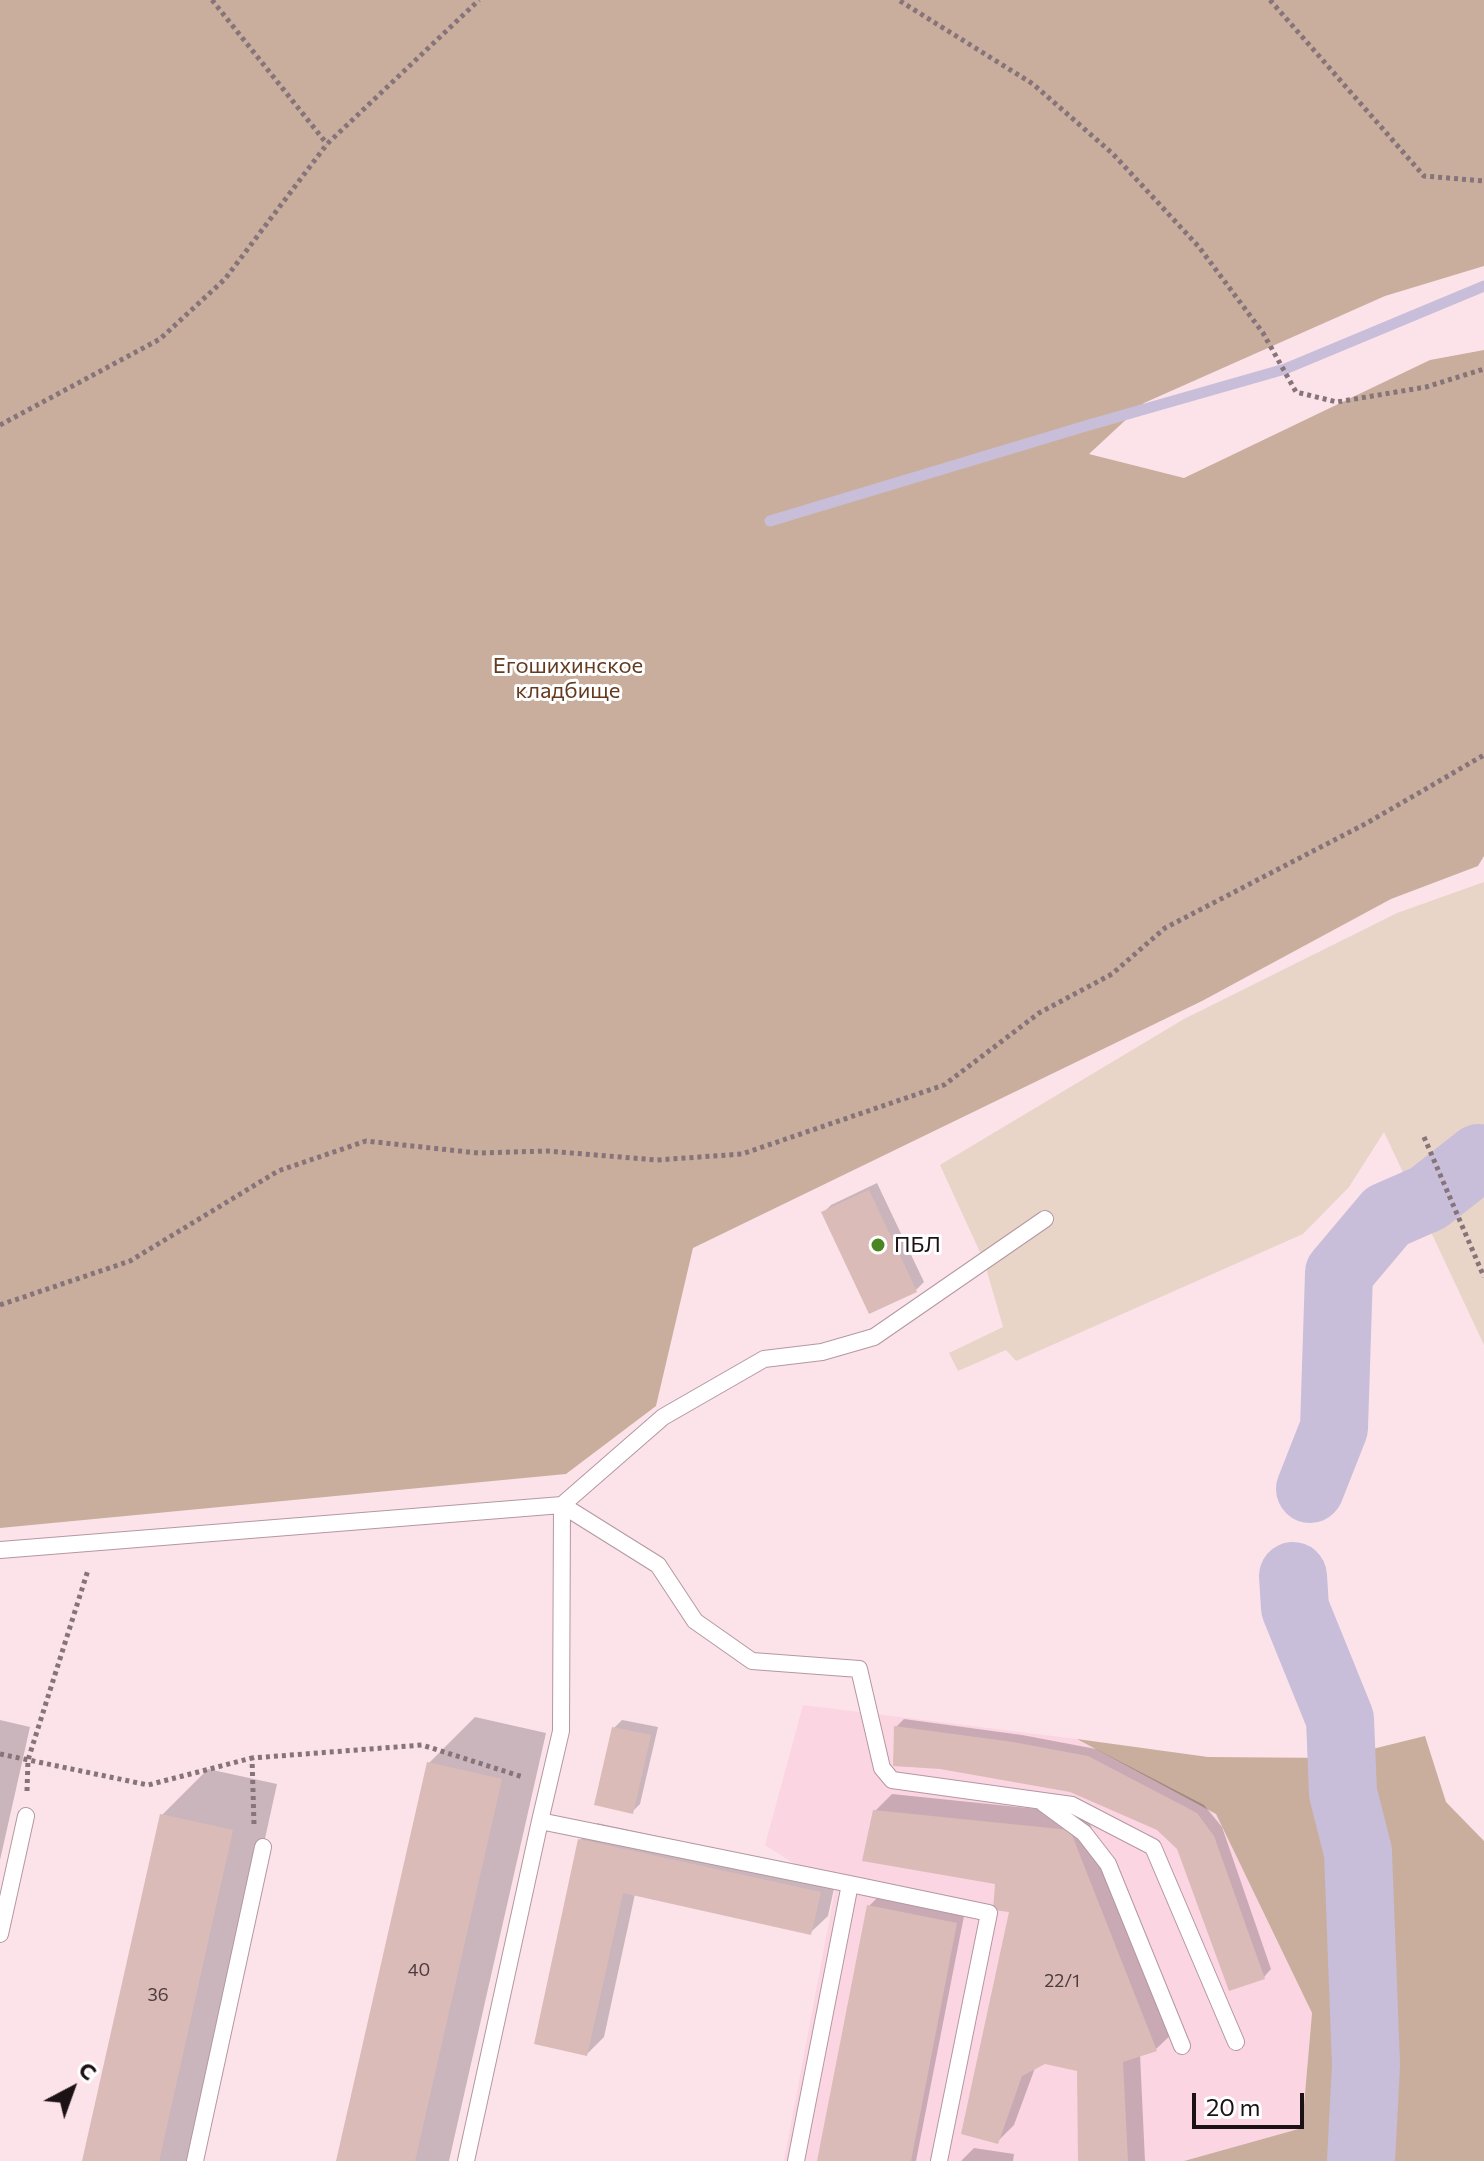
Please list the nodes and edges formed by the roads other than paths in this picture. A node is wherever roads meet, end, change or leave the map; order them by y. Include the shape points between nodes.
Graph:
1 (1045, 1219) dead end
2 (562, 1505) junction
3 (0, 1550) edge
4 (1038, 1800) junction
5 (26, 1816) road end
6 (540, 1821) junction
7 (263, 1847) road end
8 (850, 1884) junction
9 (0, 1934) edge
10 (1236, 2042) dead end
11 (1182, 2046) dead end
12 (195, 2161) edge
13 (466, 2161) edge
14 (796, 2161) edge
15 (939, 2161) edge

1 - 2 lane via 874,1337 822,1352 764,1359 663,1417
2 - 3 lane
2 - 4 lane via 658,1565 695,1621 752,1661 859,1669 882,1768 892,1780
2 - 6 lane via 561,1731
4 - 10 lane via 1072,1805 1153,1847
4 - 11 lane via 1084,1833 1108,1864
5 - 9 lane
6 - 8 lane
6 - 13 lane
7 - 12 lane
8 - 14 lane
8 - 15 lane via 989,1913

